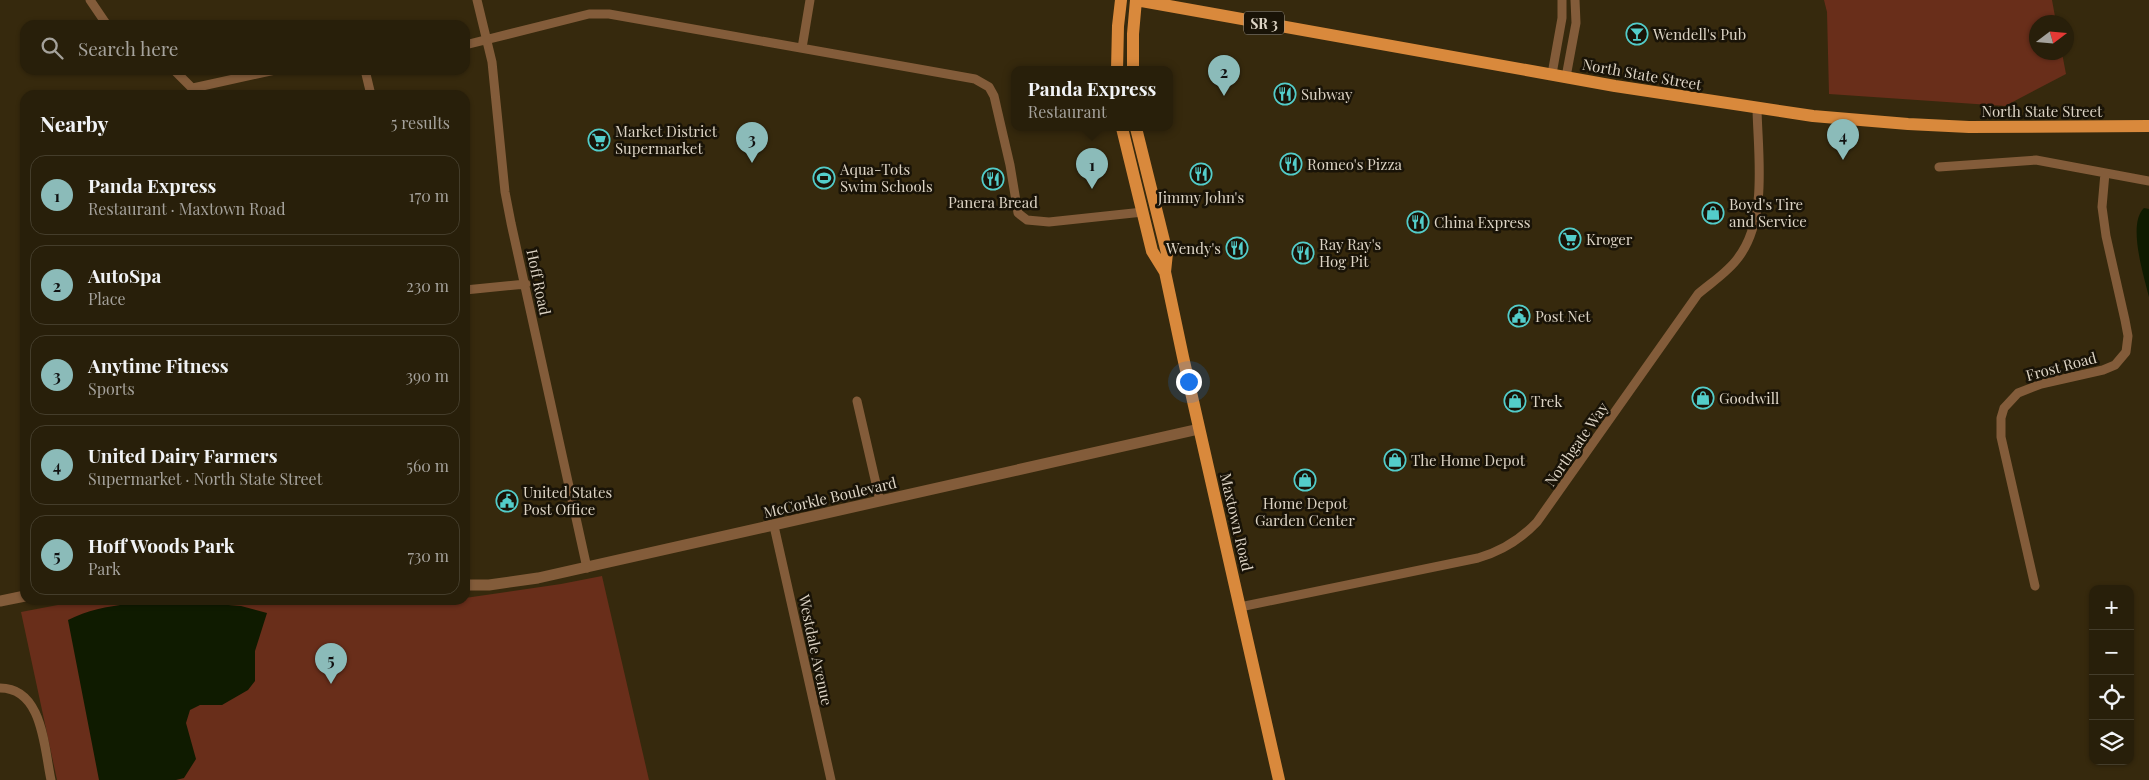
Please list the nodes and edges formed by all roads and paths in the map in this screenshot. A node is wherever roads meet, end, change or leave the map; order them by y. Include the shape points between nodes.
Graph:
1 (90, 0) edge
2 (477, 0) edge
3 (810, 0) edge
4 (1121, 0) edge
5 (1136, 0) edge
6 (1562, 0) edge
7 (1575, 0) edge
8 (104, 20) edge
9 (487, 40) junction
10 (470, 44) edge
11 (802, 48) junction
12 (1117, 66) edge
13 (1133, 66) edge
14 (1552, 74) junction
15 (179, 75) edge
16 (257, 75) edge
17 (366, 75) edge
18 (1566, 77) junction
19 (194, 90) edge
20 (203, 90) edge
21 (370, 90) edge
22 (1758, 109) junction
23 (2149, 126) edge
24 (1123, 131) edge
25 (1137, 131) edge
26 (1127, 152) junction
27 (1939, 167) dead end
28 (2105, 173) junction
29 (2149, 181) edge
30 (1143, 212) junction
31 (1158, 215) junction
32 (1165, 272) junction
33 (526, 284) junction
34 (470, 290) edge
35 (857, 401) dead end
36 (1199, 429) junction
37 (880, 501) junction
38 (774, 526) junction
39 (587, 568) junction
40 (470, 585) edge
41 (2035, 586) dead end
42 (20, 597) edge
43 (0, 601) edge
44 (1240, 607) junction
45 (0, 688) edge
46 (51, 780) edge
47 (831, 780) edge
48 (1279, 780) edge

1 - 8 street
2 - 9 street, Hoff Road
3 - 11 street
4 - 12 main road
5 - 13 main road
5 - 14 main road, North State Street / SR 3
6 - 14 street
7 - 18 street via 1576,23
9 - 10 street
9 - 11 street via 589,14 609,14
9 - 33 street, Hoff Road via 499,117 505,192
11 - 30 street via 975,79 989,87 994,96 1018,213 1027,220 1049,222
14 - 18 main road, North State Street / SR 3
15 - 19 street
16 - 20 street
17 - 21 street
18 - 22 main road, North State Street / SR 3
22 - 23 main road, North State Street / SR 3 via 1862,121 1969,127
22 - 44 street, Northgate Way via 1756,221 1746,248 1728,270 1698,294 1527,533 1503,549 1478,558
24 - 26 main road, Maxtown Road
25 - 31 main road, Maxtown Road
26 - 30 main road, Maxtown Road
26 - 31 main road via 1134,158 1150,208
27 - 28 street via 2036,160
28 - 29 street
28 - 41 street, Frost Road via 2102,207 2128,336 2126,352 2115,365 2103,370 2041,384 2018,393 2004,408 2001,418 2001,437
30 - 32 main road, Maxtown Road via 1152,251
31 - 32 main road, Maxtown Road via 1167,253
32 - 36 main road, Maxtown Road
33 - 34 street
33 - 39 street, Hoff Road
35 - 37 street
36 - 37 street, McCorkle Boulevard
36 - 44 main road, Maxtown Road
37 - 38 street, McCorkle Boulevard
38 - 39 street, McCorkle Boulevard
38 - 47 street, Westdale Avenue
39 - 40 street, McCorkle Boulevard via 515,582
42 - 43 street
44 - 48 main road, Maxtown Road
45 - 46 street via 23,694 35,708

